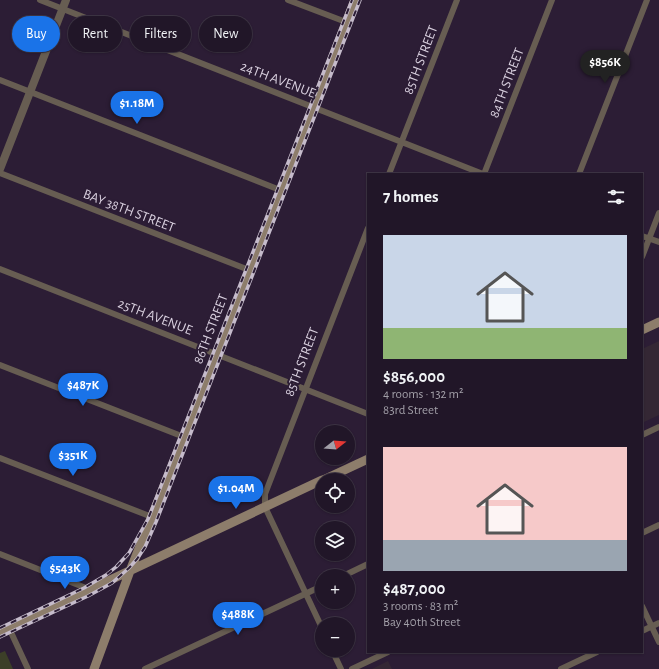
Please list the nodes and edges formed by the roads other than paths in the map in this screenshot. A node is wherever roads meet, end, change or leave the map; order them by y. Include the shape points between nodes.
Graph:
1 (40, 0) edge
2 (66, 0) edge
3 (288, 0) edge
4 (355, 0) edge
5 (457, 0) edge
6 (552, 0) edge
7 (647, 0) edge
8 (63, 9) junction
9 (346, 22) junction
10 (0, 80) edge
11 (30, 92) junction
12 (313, 107) junction
13 (402, 142) junction
14 (0, 169) edge
15 (0, 173) edge
16 (389, 173) edge
17 (481, 173) edge
18 (484, 173) edge
19 (579, 173) edge
20 (280, 190) junction
21 (659, 213) edge
22 (367, 231) edge
23 (643, 236) edge
24 (649, 238) junction
25 (659, 242) edge
26 (643, 254) edge
27 (0, 269) edge
28 (249, 270) junction
29 (659, 322) edge
30 (643, 330) edge
31 (217, 354) junction
32 (0, 365) edge
33 (305, 389) junction
34 (367, 414) edge
35 (659, 427) edge
36 (643, 435) edge
37 (184, 437) junction
38 (0, 458) edge
39 (367, 459) edge
40 (337, 473) edge
41 (315, 483) edge
42 (265, 507) junction
43 (152, 517) junction
44 (659, 525) edge
45 (643, 533) edge
46 (0, 554) edge
47 (367, 564) edge
48 (355, 570) edge
49 (130, 571) junction
50 (90, 590) junction
51 (315, 590) edge
52 (306, 594) junction
53 (643, 608) edge
54 (317, 617) edge
55 (659, 623) edge
56 (652, 626) junction
57 (9, 628) junction
58 (643, 630) edge
59 (0, 632) edge
60 (659, 642) edge
61 (386, 653) edge
62 (595, 653) edge
63 (335, 657) edge
64 (28, 669) edge
65 (94, 669) edge
66 (145, 669) edge
67 (341, 669) edge
68 (352, 669) edge
69 (561, 669) edge

1 - 8 street, 24TH AVENUE
2 - 8 street
3 - 9 street
4 - 9 main road, 86TH STREET
5 - 13 street, 85TH STREET
6 - 18 street, 84TH STREET
7 - 19 street
8 - 11 street
8 - 12 street, 24TH AVENUE
9 - 12 main road, 86TH STREET
10 - 11 street
11 - 14 street
11 - 20 street
12 - 13 street, 24TH AVENUE
12 - 20 main road, 86TH STREET
13 - 16 street, 85TH STREET
13 - 17 street, 24TH AVENUE
15 - 28 street, BAY 38TH STREET
20 - 28 main road, 86TH STREET
21 - 24 street
22 - 33 street, 85TH STREET
23 - 24 street
24 - 25 street
24 - 26 street
27 - 31 street, 25TH AVENUE
28 - 31 main road, 86TH STREET
29 - 30 main road
31 - 33 street, 25TH AVENUE
31 - 37 main road, 86TH STREET
32 - 37 street
33 - 34 street, 25TH AVENUE
33 - 42 street, 85TH STREET via 265,494
35 - 36 street
37 - 43 main road, 86TH STREET
38 - 43 street
39 - 40 main road
41 - 42 main road
42 - 49 main road
42 - 52 street
43 - 49 main road, 86TH STREET
44 - 45 street
46 - 50 street
47 - 48 street
49 - 50 main road
49 - 65 main road, 86TH STREET
50 - 57 main road
51 - 52 street
52 - 54 street
52 - 66 street
53 - 56 street
55 - 56 street
56 - 58 street
56 - 60 street
57 - 59 main road
57 - 64 street
61 - 68 street
62 - 69 street
63 - 67 street

